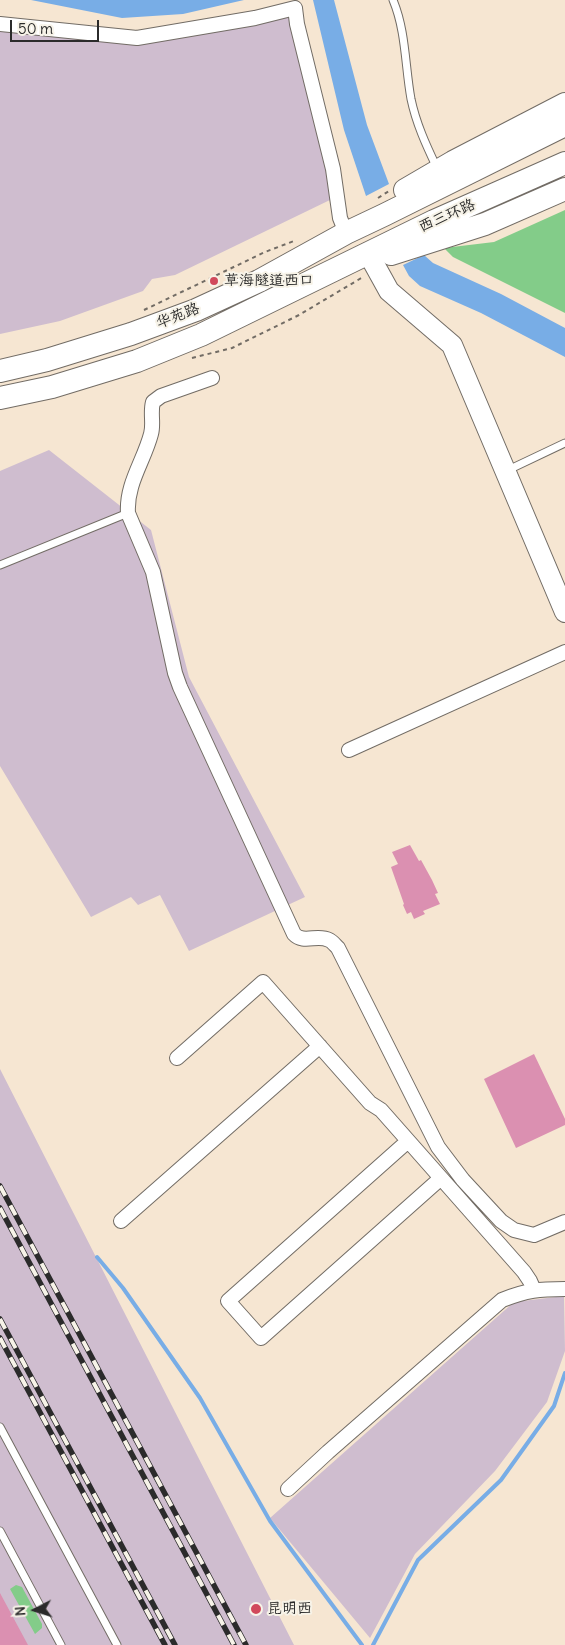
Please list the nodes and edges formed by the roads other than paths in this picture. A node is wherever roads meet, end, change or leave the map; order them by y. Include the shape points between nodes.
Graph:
1 (393, 0) edge
2 (296, 4) edge
3 (0, 24) edge
4 (565, 104) edge
5 (565, 125) edge
6 (565, 163) edge
7 (438, 170) junction
8 (565, 189) edge
9 (346, 233) junction
10 (369, 256) junction
11 (0, 371) edge
12 (212, 378) dead end
13 (0, 398) edge
14 (565, 443) edge
15 (506, 471) junction
16 (128, 513) junction
17 (0, 565) edge
18 (565, 612) edge
19 (565, 652) edge
20 (349, 750) dead end
21 (320, 1046) junction
22 (177, 1058) dead end
23 (408, 1141) junction
24 (441, 1178) junction
25 (121, 1222) dead end
26 (565, 1222) edge
27 (565, 1289) edge
28 (534, 1290) junction
29 (0, 1427) edge
30 (288, 1489) dead end
31 (0, 1531) edge
32 (61, 1645) edge
33 (117, 1645) edge

1 - 7 lane via 400,16 411,100 422,136
2 - 3 street via 255,18 137,38
2 - 9 street via 300,34 333,169 340,218
4 - 7 main road
5 - 9 main road, 西三环路
6 - 10 main road, 西三环路 via 434,221
7 - 9 main road via 379,205
8 - 10 main road via 484,224 402,252
9 - 11 main road, 华苑路 via 259,281 196,310 131,334
10 - 13 main road, 华苑路 via 137,361 52,387
10 - 15 street via 389,292 452,345
12 - 16 street via 161,396 153,402 152,432 130,490
14 - 15 lane
15 - 18 street
16 - 17 lane
16 - 26 street via 153,572 180,687 294,934 302,939 326,938 338,948 438,1147 463,1180 514,1230 534,1235
19 - 20 street
21 - 22 street via 263,982
21 - 23 street
21 - 25 street
23 - 24 street
23 - 24 street via 228,1300 261,1338
24 - 28 street via 524,1272
27 - 28 street
28 - 30 street via 502,1300
29 - 33 lane
31 - 32 lane

